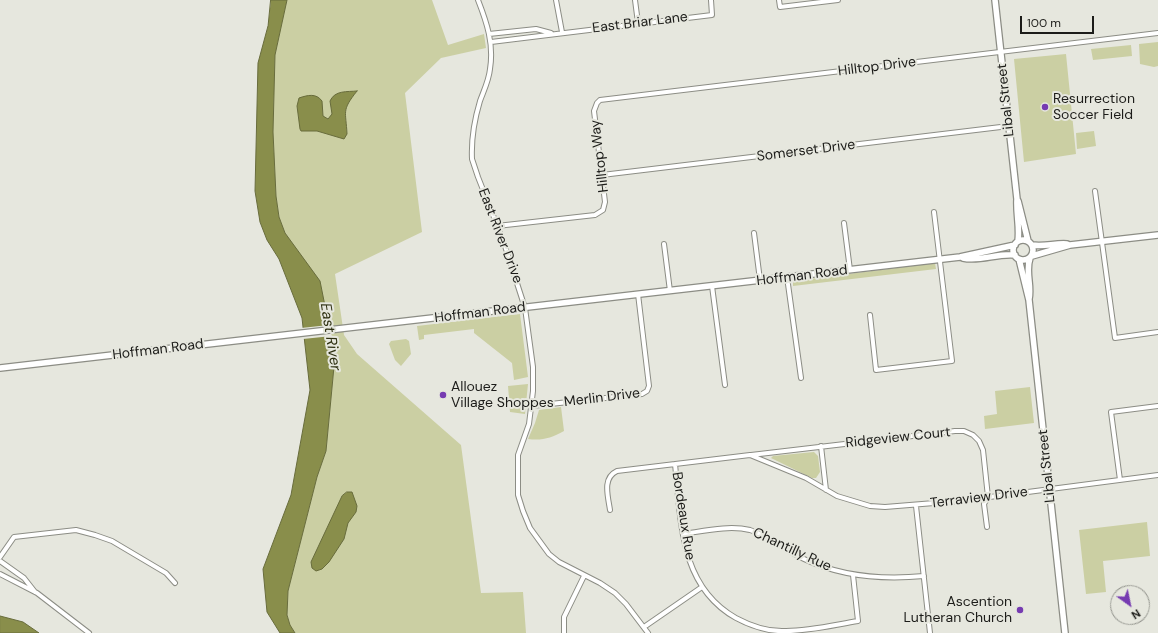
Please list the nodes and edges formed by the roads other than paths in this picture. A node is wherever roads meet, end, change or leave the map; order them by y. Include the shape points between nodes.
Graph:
1 (478, 0) edge
2 (556, 0) edge
3 (635, 0) edge
4 (711, 0) edge
5 (779, 0) edge
6 (838, 0) edge
7 (995, 0) edge
8 (638, 23) junction
9 (562, 32) junction
10 (553, 33) junction
11 (1158, 33) edge
12 (489, 34) junction
13 (491, 42) junction
14 (1001, 52) junction
15 (597, 103) joint
16 (1009, 126) junction
17 (602, 175) junction
18 (1095, 191) dead end
19 (1017, 199) junction
20 (934, 212) dead end
21 (844, 222) dead end
22 (497, 226) junction
23 (754, 233) dead end
24 (1158, 235) edge
25 (1102, 242) junction
26 (1016, 243) junction
27 (1030, 243) junction
28 (664, 244) dead end
29 (1070, 245) junction
30 (960, 257) junction
31 (1017, 257) junction
32 (1031, 257) junction
33 (940, 260) junction
34 (850, 270) junction
35 (787, 277) junction
36 (760, 280) junction
37 (712, 286) junction
38 (670, 291) junction
39 (638, 294) junction
40 (1029, 300) junction
41 (525, 308) junction
42 (870, 315) dead end
43 (1158, 332) edge
44 (0, 368) edge
45 (801, 378) dead end
46 (725, 385) dead end
47 (532, 406) junction
48 (1158, 406) edge
49 (821, 446) junction
50 (750, 455) junction
51 (675, 464) junction
52 (1158, 476) edge
53 (1120, 480) junction
54 (1049, 489) junction
55 (826, 490) junction
56 (988, 497) junction
57 (916, 506) junction
58 (610, 510) dead end
59 (986, 527) dead end
60 (683, 534) junction
61 (0, 557) edge
62 (0, 560) edge
63 (0, 574) edge
64 (853, 575) junction
65 (584, 576) junction
66 (924, 576) junction
67 (175, 583) dead end
68 (702, 587) junction
69 (37, 594) junction
70 (644, 627) junction
71 (89, 633) edge
72 (564, 633) edge
73 (648, 633) edge
74 (930, 633) edge
75 (1065, 633) edge

1 - 12 street, East River Drive
2 - 9 street
3 - 8 street
4 - 8 street, East Briar Lane via 712,15
5 - 6 street via 780,7
7 - 14 street, Libal Street
8 - 9 street, East Briar Lane
9 - 10 street, East Briar Lane
10 - 12 street, East Briar Lane via 536,29
10 - 13 street, East Briar Lane
11 - 14 street, Hilltop Drive
12 - 13 street, East River Drive
13 - 22 street, East River Drive via 489,75 471,140 472,159
14 - 15 street, Hilltop Drive via 604,99
14 - 16 street, Libal Street
15 - 17 street, Hilltop Way via 594,111
16 - 17 street, Somerset Drive
16 - 19 street, Libal Street
17 - 22 street, Hilltop Way via 604,210 595,214
18 - 25 street
19 - 26 street, Libal Street via 1019,233
19 - 27 street, Libal Street
20 - 33 street
21 - 34 street
22 - 41 street, East River Drive
23 - 36 street
24 - 25 street
25 - 29 street
25 - 43 street via 1115,338
26 - 27 street via 1023,240
26 - 30 street, Hoffman Road
26 - 31 street
27 - 29 street via 1041,246 1059,243
27 - 32 street via 1033,250
28 - 38 street
29 - 32 street
30 - 31 street, Hoffman Road via 972,259 1001,254
30 - 33 street, Hoffman Road
31 - 32 street via 1024,260
31 - 40 street, Libal Street
32 - 40 street, Libal Street via 1028,271 1031,290
33 - 34 street, Hoffman Road
33 - 42 street via 952,361 876,370
34 - 35 street, Hoffman Road
35 - 36 street, Hoffman Road
35 - 45 street
36 - 37 street, Hoffman Road
37 - 38 street, Hoffman Road
37 - 46 street
38 - 39 street, Hoffman Road
39 - 41 street, Hoffman Road
39 - 47 street, Merlin Drive via 649,386 647,391 642,394
40 - 54 street, Libal Street
41 - 44 street, Hoffman Road
41 - 47 street, East River Drive via 533,366
47 - 65 street, East River Drive via 529,424 518,455 518,495 530,528 549,554
48 - 53 street via 1112,412
49 - 50 street, Ridgeview Court
49 - 55 street
49 - 56 street, Ridgeview Court via 964,431 979,441 983,450
50 - 51 street, Terraview Drive
50 - 55 street, Terraview Drive via 787,469
51 - 58 street, Terraview Drive via 617,470 610,474 607,482
51 - 60 street, Bordeaux Rue
52 - 53 street, Terraview Drive
53 - 54 street, Terraview Drive
54 - 56 street, Terraview Drive
54 - 75 street, Libal Street
55 - 57 street, Terraview Drive via 870,506
56 - 57 street, Terraview Drive
56 - 59 street, Ridgeview Court via 984,504
57 - 66 street
60 - 64 street, Chantilly Rue via 735,528 750,530 803,559
60 - 68 street, Bordeaux Rue via 690,563
61 - 67 street via 14,537 81,531 112,541 166,573
62 - 69 street via 24,578
63 - 69 street
64 - 66 street, Chantilly Rue via 881,578
64 - 68 street, Bordeaux Rue via 858,621 798,631 765,629 746,623 722,608
65 - 70 street, East River Drive via 615,593
65 - 72 street via 564,618
66 - 74 street
68 - 70 street
69 - 71 street
70 - 73 street, East River Drive

